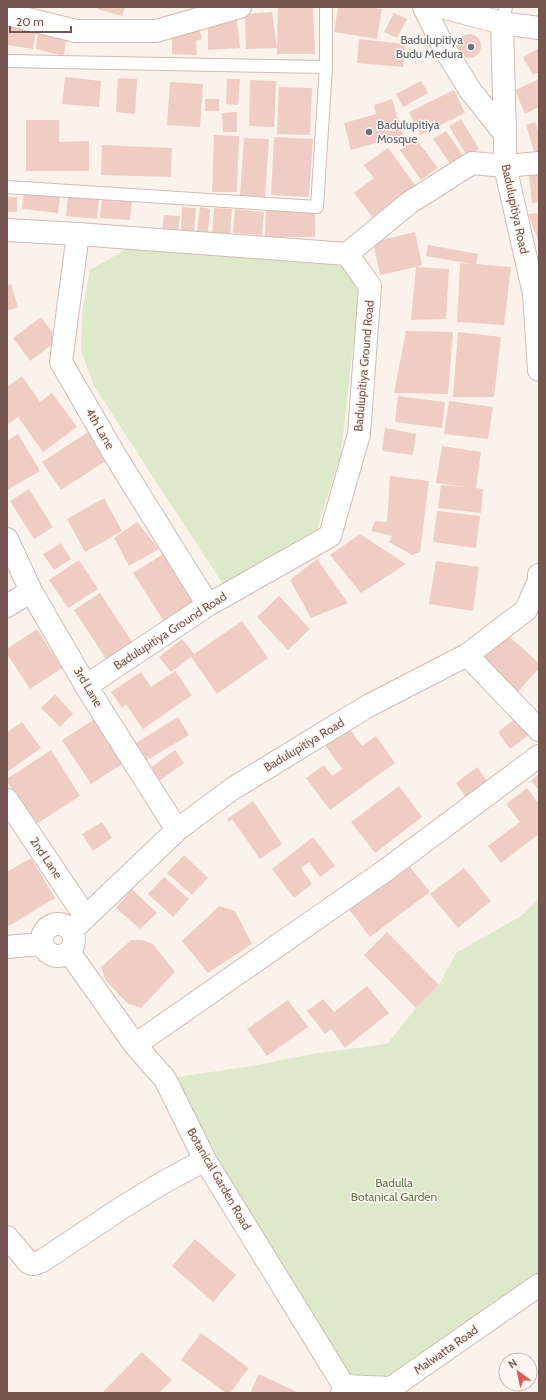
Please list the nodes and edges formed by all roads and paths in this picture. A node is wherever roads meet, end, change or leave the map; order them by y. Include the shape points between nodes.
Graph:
1 (240, 7) edge
2 (326, 7) edge
3 (424, 7) edge
4 (442, 7) edge
5 (7, 14) edge
6 (504, 15) edge
7 (539, 28) edge
8 (7, 61) edge
9 (326, 67) junction
10 (505, 134) junction
11 (539, 163) edge
12 (505, 166) junction
13 (7, 187) edge
14 (7, 230) edge
15 (78, 234) junction
16 (347, 254) junction
17 (539, 370) edge
18 (7, 539) edge
19 (539, 575) edge
20 (31, 591) junction
21 (208, 605) junction
22 (7, 606) edge
23 (467, 655) junction
24 (86, 686) junction
25 (539, 730) edge
26 (539, 756) edge
27 (7, 800) edge
28 (177, 830) junction
29 (78, 923) junction
30 (42, 944) junction
31 (7, 947) edge
32 (70, 952) junction
33 (135, 1045) junction
34 (205, 1160) junction
35 (7, 1237) edge
36 (539, 1285) edge
37 (343, 1390) edge

1 - 5 street via 156,31 76,31
2 - 9 lane
3 - 10 street via 443,46 470,90
4 - 6 street
6 - 7 street
6 - 10 street, Badulupitiya Road
8 - 9 lane
9 - 13 lane via 317,207
10 - 12 street, Badulupitiya Road
11 - 12 street
12 - 16 street via 472,164 409,203
12 - 17 street, Badulupitiya Road via 534,294
14 - 15 street
15 - 16 street
15 - 21 street, 4th Lane via 61,362 116,457
16 - 21 street, Badulupitiya Ground Road via 370,286 359,434 330,536
18 - 20 street, 3rd Lane
19 - 23 street, Badulupitiya Road via 539,582 526,610
20 - 22 street
20 - 24 street, 3rd Lane
21 - 24 street, Badulupitiya Ground Road
23 - 25 street
23 - 28 street, Badulupitiya Road via 368,706 261,770
24 - 28 street, 3rd Lane
26 - 33 street via 386,870
27 - 29 street, 2nd Lane
28 - 29 street, Badulupitiya Road
29 - 30 street via 51,925 43,933
29 - 32 street
30 - 31 street
30 - 32 street via 54,956
32 - 33 street, Botanical Garden Road
33 - 34 street, Botanical Garden Road via 165,1079
34 - 35 street via 123,1207 42,1262 29,1263
34 - 37 street, Botanical Garden Road
36 - 37 street, Malwatta Road via 391,1388

